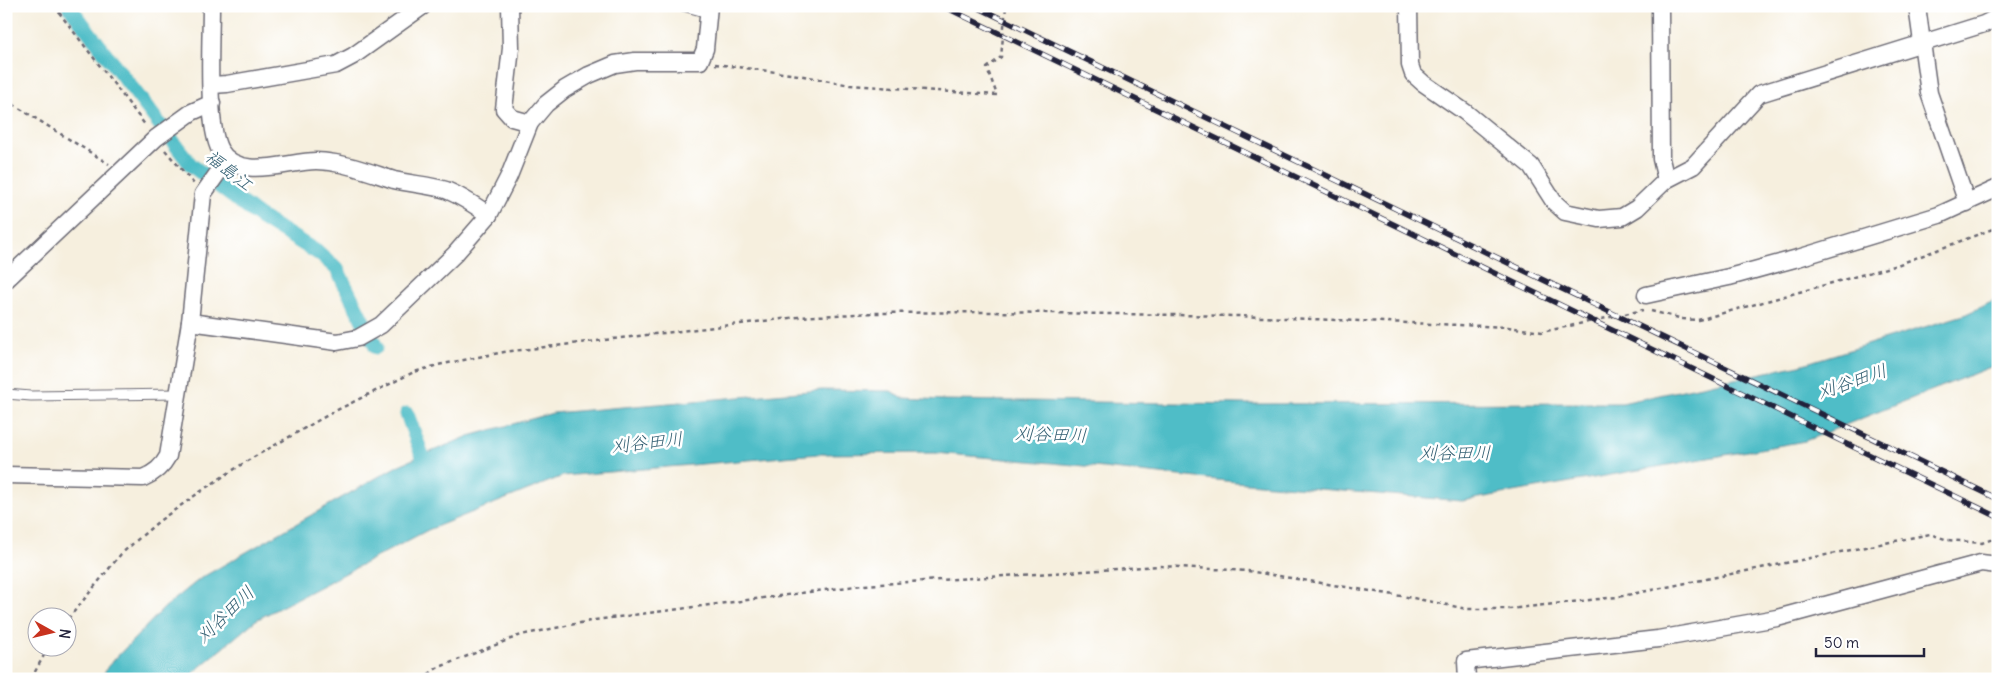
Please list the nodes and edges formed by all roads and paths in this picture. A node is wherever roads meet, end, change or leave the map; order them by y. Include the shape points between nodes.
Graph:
1 (54, 6) edge
2 (211, 6) edge
3 (423, 6) edge
4 (510, 6) edge
5 (683, 6) edge
6 (1006, 6) edge
7 (1409, 6) edge
8 (1660, 6) edge
9 (1917, 6) edge
10 (708, 9) edge
11 (1998, 17) edge
12 (1923, 42) junction
13 (700, 61) junction
14 (212, 85) junction
15 (6, 100) edge
16 (212, 103) junction
17 (530, 123) junction
18 (156, 138) junction
19 (223, 165) junction
20 (121, 171) junction
21 (1666, 180) junction
22 (1998, 188) edge
23 (205, 191) junction
24 (1967, 203) junction
25 (489, 215) junction
26 (1998, 227) edge
27 (6, 280) edge
28 (1646, 295) dead end
29 (190, 322) junction
30 (6, 394) edge
31 (178, 394) junction
32 (6, 475) edge
33 (1998, 537) edge
34 (1998, 564) edge
35 (76, 608) edge
36 (43, 658) edge
37 (32, 679) edge
38 (422, 679) edge
39 (1467, 679) edge

1 - 18 path
2 - 14 street
3 - 14 street via 353,56 336,64
4 - 17 street via 504,109 512,118
5 - 10 lane
6 - 13 path via 1001,57 987,68 997,95 850,85
7 - 21 street via 1413,74 1531,166 1554,202 1565,212 1599,219 1622,217 1637,208
8 - 21 street via 1661,159
9 - 12 street
10 - 13 street via 705,49
11 - 12 street
12 - 21 street via 1759,94 1694,166
12 - 24 street via 1929,92
13 - 17 street via 615,64 589,74 565,89
14 - 16 street
15 - 20 path
16 - 18 street via 192,112
16 - 19 street via 214,137
17 - 25 street
18 - 20 street
18 - 23 path
19 - 23 street
19 - 25 street via 262,168 316,161 338,164 447,190
20 - 27 street
22 - 24 street
23 - 29 street
24 - 28 street via 1939,215 1798,258
25 - 29 street via 455,254 381,324 358,338 337,342
26 - 35 path via 1897,265 1698,320 1642,310 1542,332 1508,327 1237,316 874,313 798,317 504,352 438,365 414,372 333,412 247,461 159,521 121,554
29 - 31 street
30 - 31 lane
31 - 32 street via 168,456 154,474 143,478
33 - 38 path via 1982,543 1948,540 1930,534 1617,597 1509,609 1467,609 1248,571 1161,566 862,585 576,624 521,635 437,668
34 - 39 street via 1981,563 1750,623 1658,639 1466,661
36 - 37 path

